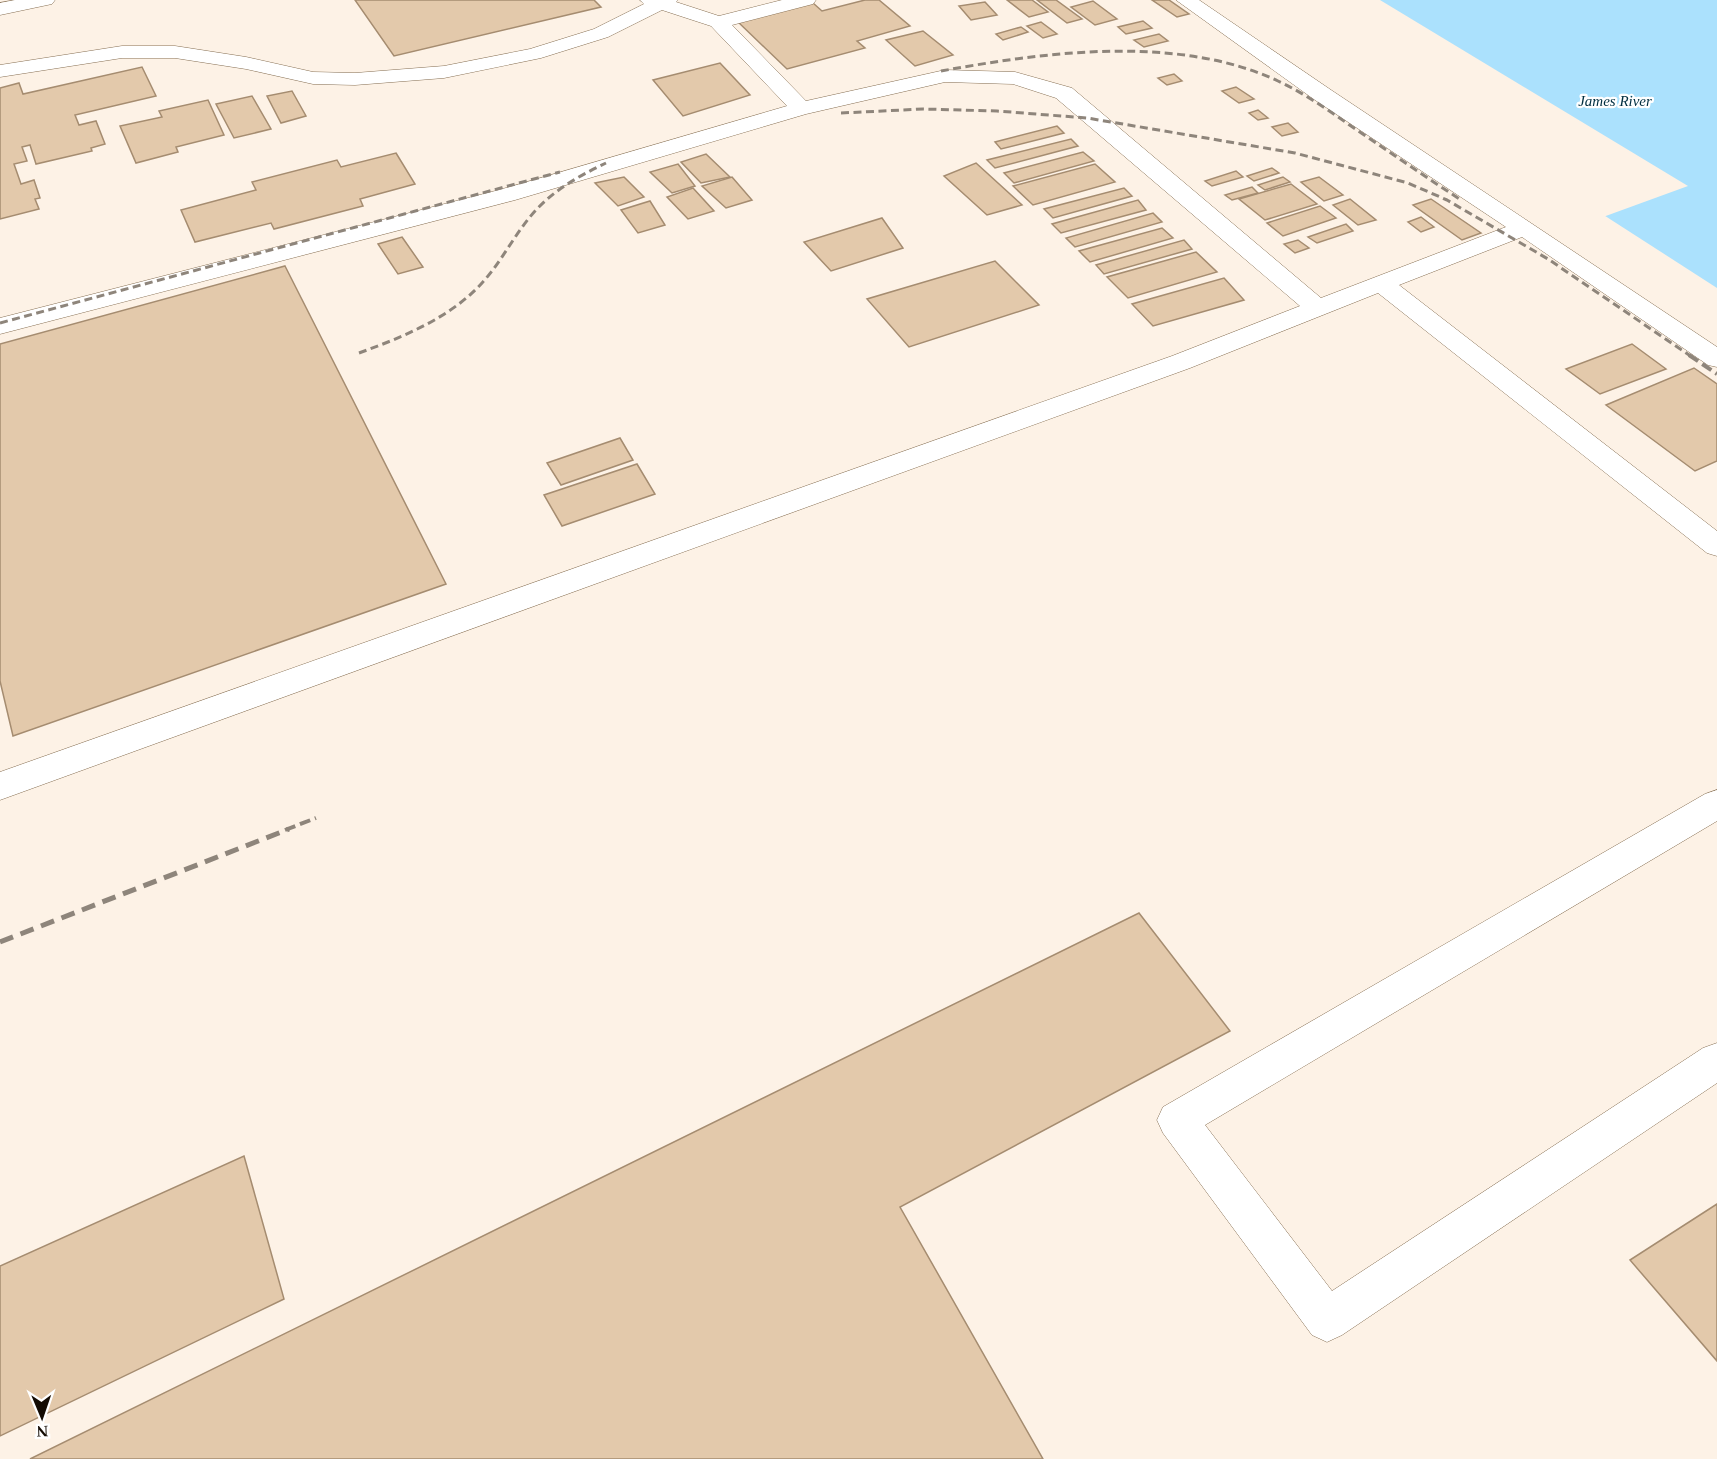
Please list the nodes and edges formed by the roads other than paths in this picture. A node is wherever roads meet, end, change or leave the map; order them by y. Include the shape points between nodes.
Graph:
1 (45, 0) edge
2 (807, 0) edge
3 (1186, 0) edge
4 (660, 1) edge
5 (0, 9) edge
6 (718, 22) junction
7 (0, 71) edge
8 (801, 109) junction
9 (1524, 228) junction
10 (1382, 283) junction
11 (1318, 308) junction
12 (0, 326) edge
13 (1717, 358) edge
14 (1717, 546) edge
15 (0, 786) edge
16 (1717, 804) edge
17 (1717, 1061) edge

1 - 5 lane
2 - 6 lane
3 - 9 lane
4 - 6 lane
4 - 7 lane via 601,33 534,54 444,72 313,78 175,52 122,52
6 - 8 lane
8 - 11 lane via 945,76 1015,78 1064,93
8 - 12 lane via 507,195
9 - 10 lane
9 - 13 lane
10 - 11 lane
10 - 14 lane
11 - 15 lane via 1181,362
16 - 17 lane via 1177,1120 1328,1320

